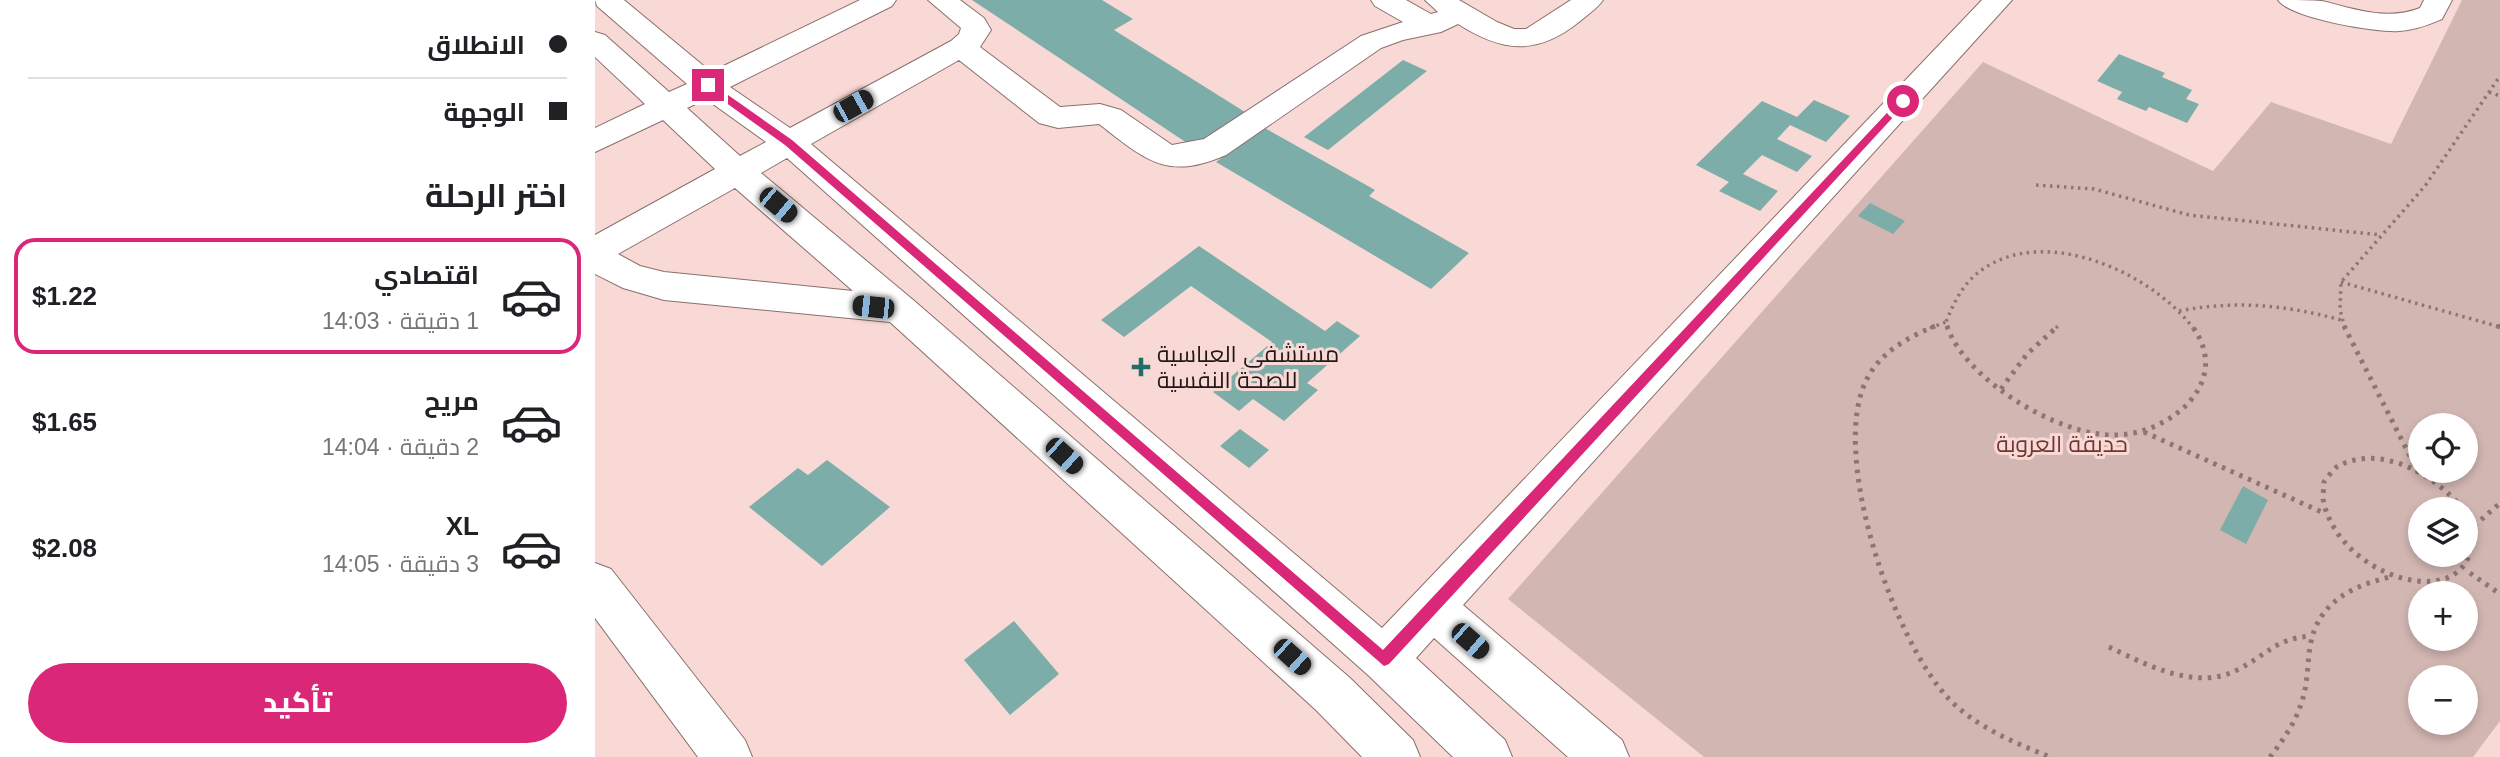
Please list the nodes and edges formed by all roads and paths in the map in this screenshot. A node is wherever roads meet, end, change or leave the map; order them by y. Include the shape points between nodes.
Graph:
1 (882, 0) edge
2 (942, 0) edge
3 (1384, 0) edge
4 (1589, 0) edge
5 (1998, 0) edge
6 (2292, 0) edge
7 (2438, 0) edge
8 (624, 5) edge
9 (1443, 13) edge
10 (595, 41) edge
11 (961, 47) junction
12 (2500, 76) edge
13 (708, 85) junction
14 (2489, 92) junction
15 (2500, 96) edge
16 (665, 106) junction
17 (595, 141) edge
18 (788, 142) junction
19 (737, 171) junction
20 (2036, 185) dead end
21 (2381, 235) junction
22 (595, 253) edge
23 (2341, 282) junction
24 (899, 309) junction
25 (2179, 311) junction
26 (2341, 320) junction
27 (1946, 322) junction
28 (2059, 325) dead end
29 (2500, 327) edge
30 (2001, 389) junction
31 (2143, 431) junction
32 (2408, 452) edge
33 (2408, 468) edge
34 (2435, 483) edge
35 (2451, 497) edge
36 (2500, 503) edge
37 (2326, 514) junction
38 (2478, 522) edge
39 (2473, 567) edge
40 (2470, 573) junction
41 (2395, 576) junction
42 (2461, 578) dead end
43 (2413, 581) edge
44 (595, 583) edge
45 (2500, 594) edge
46 (1432, 607) junction
47 (2312, 636) junction
48 (2109, 647) dead end
49 (1384, 659) junction
50 (728, 757) edge
51 (1396, 757) edge
52 (1488, 757) edge
53 (1605, 757) edge
54 (2050, 757) edge
55 (2270, 757) edge

1 - 13 lane
2 - 11 lane via 974,24 971,39
3 - 9 lane
4 - 9 lane via 1541,34 1523,39
5 - 46 lane
6 - 7 lane via 2345,15 2407,23 2432,13
8 - 13 lane
9 - 11 lane via 1371,42 1215,147 1184,156 1168,156 1153,149 1100,114 1050,116
10 - 16 lane
11 - 18 lane
12 - 14 path
13 - 16 lane
13 - 18 lane
14 - 15 path
14 - 21 path via 2425,186
16 - 17 lane
16 - 19 lane
18 - 19 lane
18 - 49 lane
19 - 22 lane
19 - 24 lane
20 - 21 path via 2094,189 2189,215
21 - 23 path
22 - 24 lane via 611,269 664,286
23 - 26 path
23 - 29 path
24 - 51 lane via 1333,694
25 - 26 path via 2207,304 2260,303
25 - 27 path via 2151,289 2101,262 2042,252 1991,263 1960,291
25 - 31 path via 2202,342 2204,381 2182,407
26 - 32 path
27 - 30 path via 1961,356
27 - 54 path via 1894,346 1862,389 1853,438 1861,499 1884,575 1910,636 1947,697 1966,714 2014,742
28 - 30 path via 2027,354
30 - 31 path via 2077,430 2124,437
31 - 37 path
33 - 37 path via 2371,459 2335,468 2326,480
34 - 35 path
36 - 38 path
37 - 41 path via 2352,550
39 - 40 path
40 - 42 path
40 - 45 path
41 - 43 path
41 - 47 path via 2342,593 2320,618
44 - 50 lane
46 - 49 lane
46 - 53 lane
47 - 48 path via 2281,639 2240,669 2208,677 2163,671
47 - 55 path via 2297,717
49 - 52 lane

